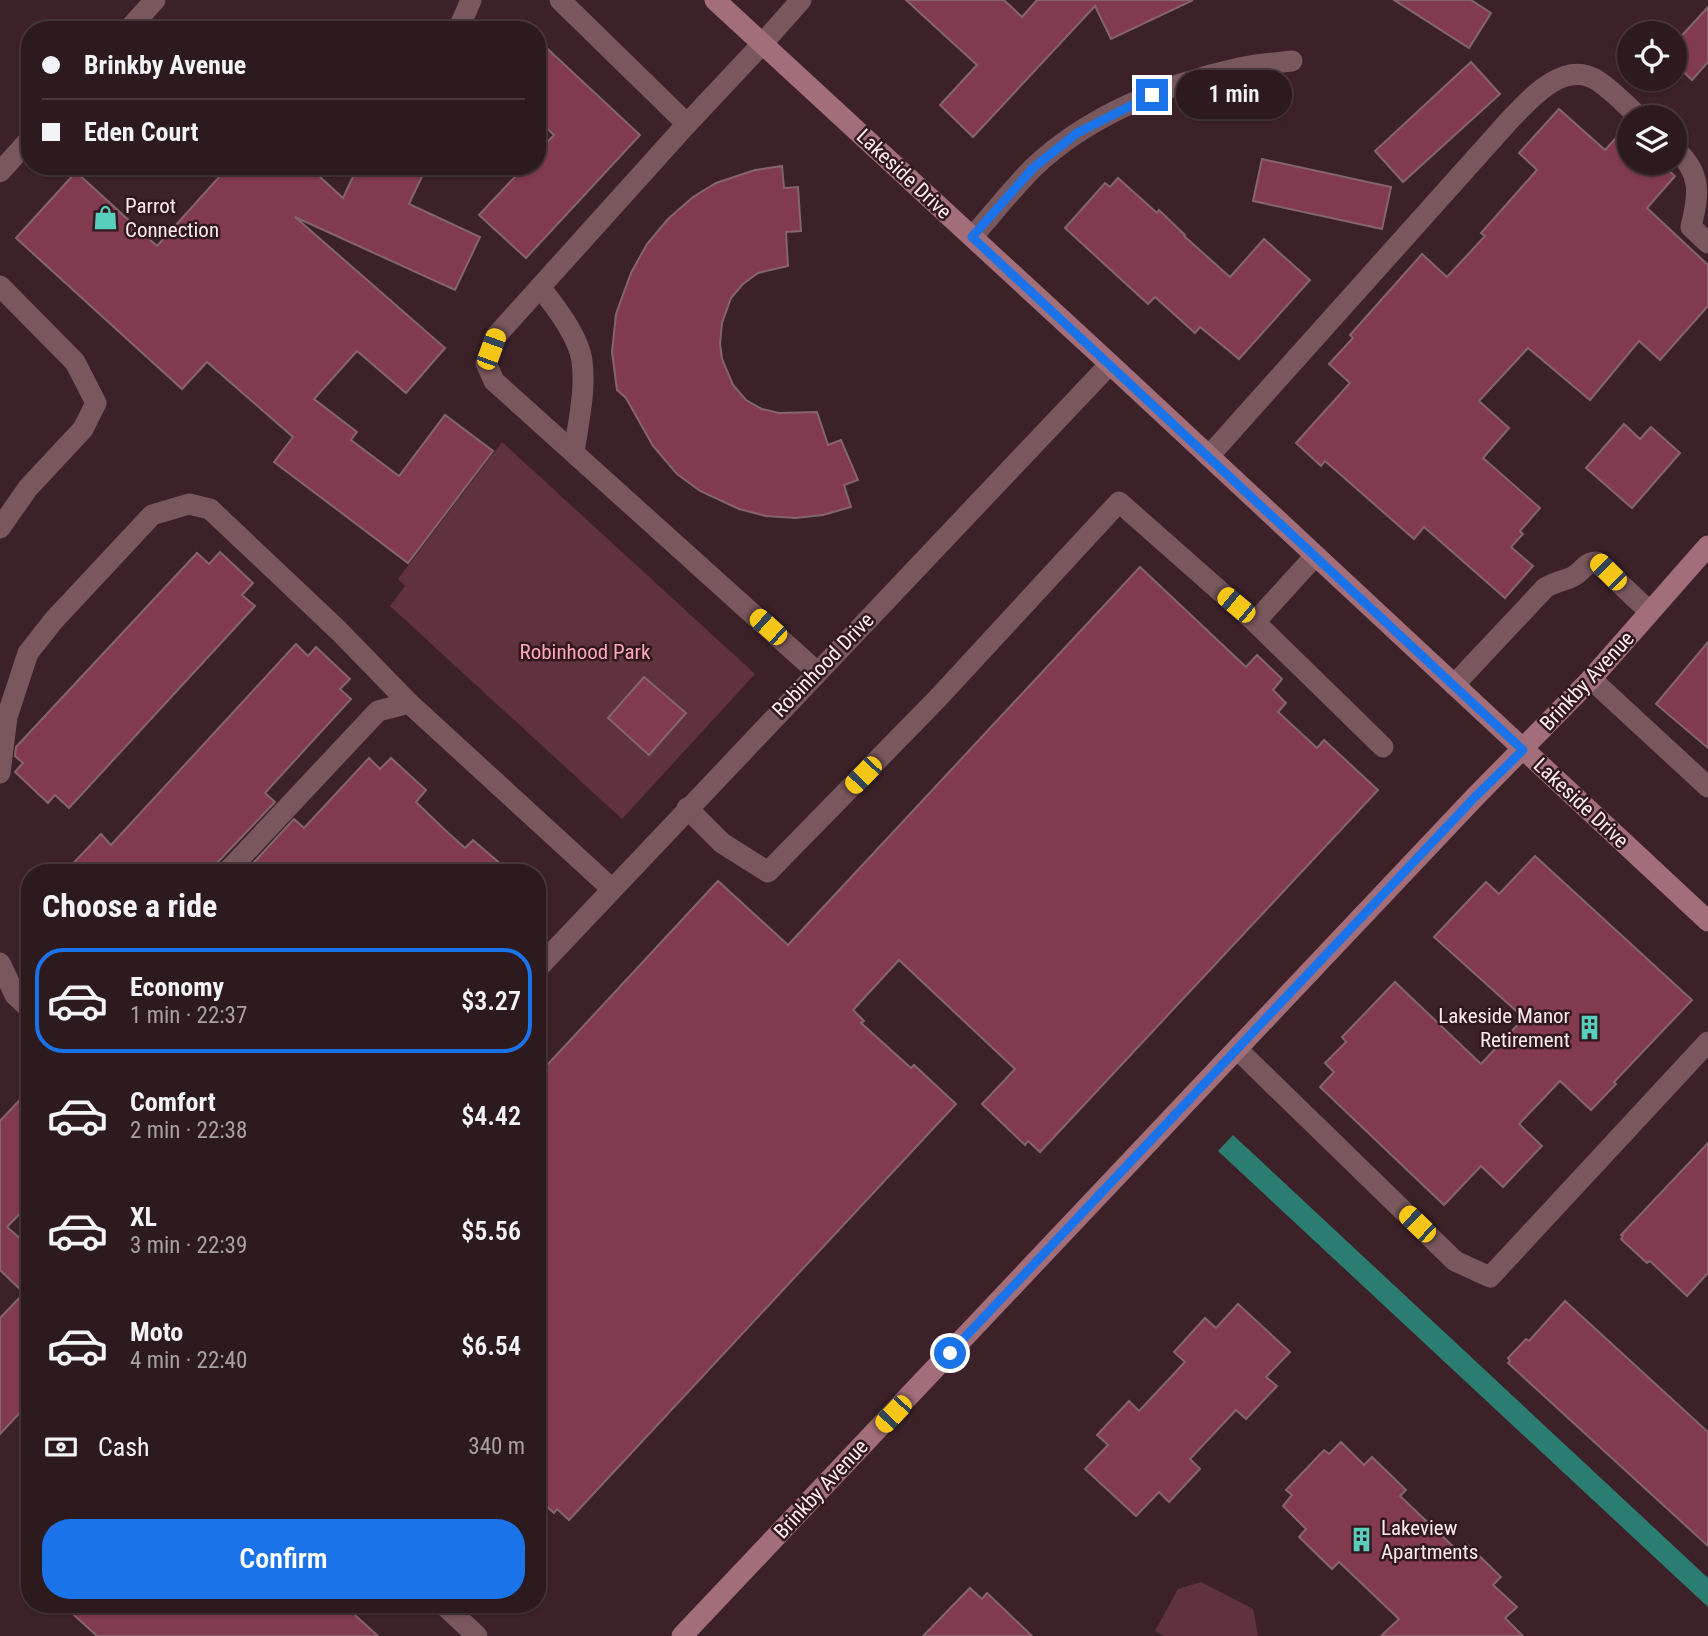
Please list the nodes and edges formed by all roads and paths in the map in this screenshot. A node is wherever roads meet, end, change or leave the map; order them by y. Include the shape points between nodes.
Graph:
1 (155, 0) edge
2 (471, 0) edge
3 (560, 0) edge
4 (715, 0) edge
5 (801, 0) edge
6 (136, 21) edge
7 (462, 21) edge
8 (763, 43) junction
9 (1292, 61) dead end
10 (1626, 105) edge
11 (687, 124) junction
12 (21, 149) edge
13 (1687, 160) edge
14 (0, 172) edge
15 (972, 237) junction
16 (1708, 243) edge
17 (0, 286) edge
18 (540, 287) junction
19 (1110, 364) junction
20 (573, 453) junction
21 (1209, 456) junction
22 (0, 528) edge
23 (1708, 546) edge
24 (1315, 556) junction
25 (1650, 612) junction
26 (1255, 622) junction
27 (817, 672) junction
28 (1591, 679) junction
29 (1454, 685) junction
30 (410, 703) junction
31 (1383, 747) dead end
32 (1523, 750) junction
33 (0, 773) edge
34 (1708, 787) edge
35 (687, 808) junction
36 (234, 864) edge
37 (612, 889) junction
38 (1708, 921) edge
39 (546, 959) edge
40 (0, 964) edge
41 (21, 1000) edge
42 (1708, 1042) edge
43 (1237, 1049) junction
44 (453, 1613) edge
45 (477, 1636) edge
46 (682, 1636) edge

1 - 6 street
2 - 7 street
3 - 11 street
4 - 8 street, Lakeside Drive
5 - 8 street
8 - 11 street
8 - 15 street, Lakeside Drive
9 - 15 street via 1240,67 1178,84 1077,133 1033,168
10 - 21 street via 1585,74 1570,74 1527,102
11 - 18 street
12 - 14 street
13 - 16 street via 1696,179 1691,227
15 - 19 street, Lakeside Drive
17 - 22 street via 75,362 96,403 83,429 27,488
18 - 20 street via 562,315 582,359
18 - 20 street via 496,336 486,363 494,381
19 - 21 street, Lakeside Drive
19 - 27 street, Robinhood Drive
20 - 27 street
21 - 24 street, Lakeside Drive
23 - 25 street, Brinkby Avenue
24 - 26 street
24 - 29 street, Lakeside Drive
25 - 28 street, Brinkby Avenue
25 - 29 street via 1597,562 1588,562 1572,577 1545,588
26 - 31 street
26 - 35 street via 1119,502 938,698 768,872 722,843
27 - 35 street, Robinhood Drive
28 - 32 street, Brinkby Avenue
28 - 34 street
29 - 32 street, Lakeside Drive
30 - 33 street via 211,509 189,504 152,516 28,653 7,717
30 - 36 street via 378,711
30 - 37 street
32 - 38 street, Lakeside Drive
32 - 43 street, Brinkby Avenue
35 - 37 street, Robinhood Drive
37 - 39 street, Robinhood Drive
40 - 41 street
42 - 43 street via 1490,1277 1455,1261
43 - 46 street, Brinkby Avenue
44 - 45 street

